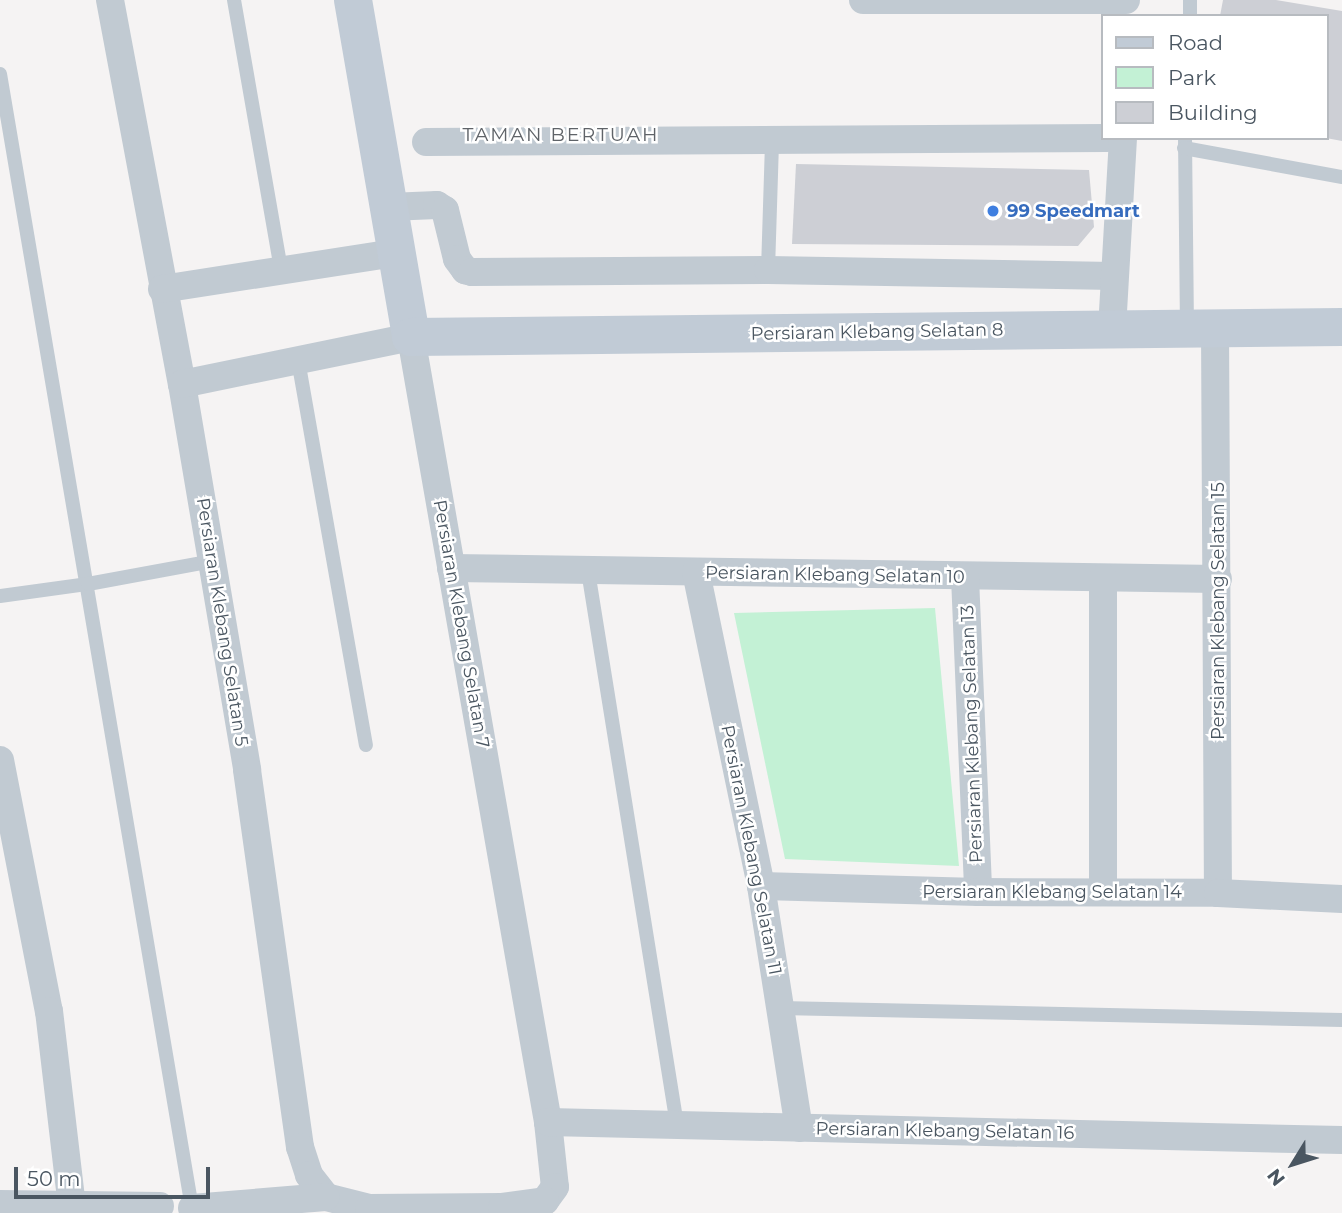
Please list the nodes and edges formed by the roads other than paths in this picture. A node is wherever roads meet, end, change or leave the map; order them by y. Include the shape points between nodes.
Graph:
1 (110, 0) edge
2 (234, 0) edge
3 (353, 0) edge
4 (863, 0) edge
5 (1126, 0) edge
6 (0, 74) edge
7 (1100, 138) edge
8 (772, 140) junction
9 (1123, 140) edge
10 (426, 142) dead end
11 (1184, 143) edge
12 (1342, 177) edge
13 (389, 207) junction
14 (395, 253) junction
15 (281, 269) junction
16 (768, 270) junction
17 (1113, 276) junction
18 (162, 289) junction
19 (1342, 327) edge
20 (1201, 329) junction
21 (1112, 330) junction
22 (411, 337) junction
23 (298, 360) junction
24 (183, 384) junction
25 (212, 561) junction
26 (451, 568) junction
27 (588, 571) junction
28 (696, 572) junction
29 (965, 577) junction
30 (1103, 578) junction
31 (1219, 579) junction
32 (88, 584) junction
33 (0, 596) edge
34 (366, 745) dead end
35 (0, 760) edge
36 (4, 795) edge
37 (761, 886) junction
38 (978, 892) junction
39 (1102, 892) junction
40 (1218, 893) junction
41 (1342, 899) edge
42 (780, 1008) junction
43 (1342, 1020) edge
44 (548, 1122) junction
45 (677, 1125) junction
46 (799, 1128) junction
47 (1342, 1140) edge
48 (326, 1197) junction
49 (0, 1204) edge
50 (160, 1206) dead end
51 (60, 1208) edge
52 (192, 1208) joint
53 (370, 1210) edge
54 (502, 1210) edge

1 - 18 street, Persiaran Klebang Selatan 5
2 - 15 lane
3 - 13 street, Persiaran Klebang Selatan 7
4 - 5 street
6 - 32 lane
7 - 8 street
8 - 10 street
8 - 16 lane
9 - 17 street
11 - 12 lane
11 - 20 lane
13 - 14 street, Persiaran Klebang Selatan 7
13 - 16 street via 437,205 445,210 457,259 472,272
14 - 15 street
14 - 22 street, Persiaran Klebang Selatan 7
15 - 18 street
16 - 17 street
17 - 21 street
18 - 24 street, Persiaran Klebang Selatan 5
19 - 20 street, Persiaran Klebang Selatan 8
20 - 21 street, Persiaran Klebang Selatan 8
20 - 31 street, Persiaran Klebang Selatan 15
21 - 22 street, Persiaran Klebang Selatan 8
22 - 23 street
22 - 26 street, Persiaran Klebang Selatan 7
23 - 24 street
23 - 34 lane
24 - 25 street, Persiaran Klebang Selatan 5
25 - 32 lane
25 - 48 street, Persiaran Klebang Selatan 5 via 300,1147 309,1174
26 - 27 street, Persiaran Klebang Selatan 10
26 - 44 street, Persiaran Klebang Selatan 7
27 - 28 street, Persiaran Klebang Selatan 10
27 - 45 lane
28 - 29 street, Persiaran Klebang Selatan 10
28 - 37 street, Persiaran Klebang Selatan 11
29 - 30 street, Persiaran Klebang Selatan 10
29 - 38 street, Persiaran Klebang Selatan 13
30 - 31 street, Persiaran Klebang Selatan 10
30 - 39 street
31 - 40 street, Persiaran Klebang Selatan 15
32 - 33 lane
32 - 52 lane
35 - 36 street
36 - 51 street via 49,1011
37 - 38 street, Persiaran Klebang Selatan 14
37 - 42 street, Persiaran Klebang Selatan 11
38 - 39 street, Persiaran Klebang Selatan 14
39 - 40 street, Persiaran Klebang Selatan 14
40 - 41 street, Persiaran Klebang Selatan 14
42 - 43 lane
42 - 46 street, Persiaran Klebang Selatan 11
44 - 45 street, Persiaran Klebang Selatan 16
44 - 54 street, Persiaran Klebang Selatan 7 via 555,1187 545,1201
45 - 46 street, Persiaran Klebang Selatan 16
46 - 47 street, Persiaran Klebang Selatan 16
48 - 52 street
48 - 53 street
49 - 51 street
50 - 51 street
53 - 54 street, Persiaran Klebang Selatan 7

